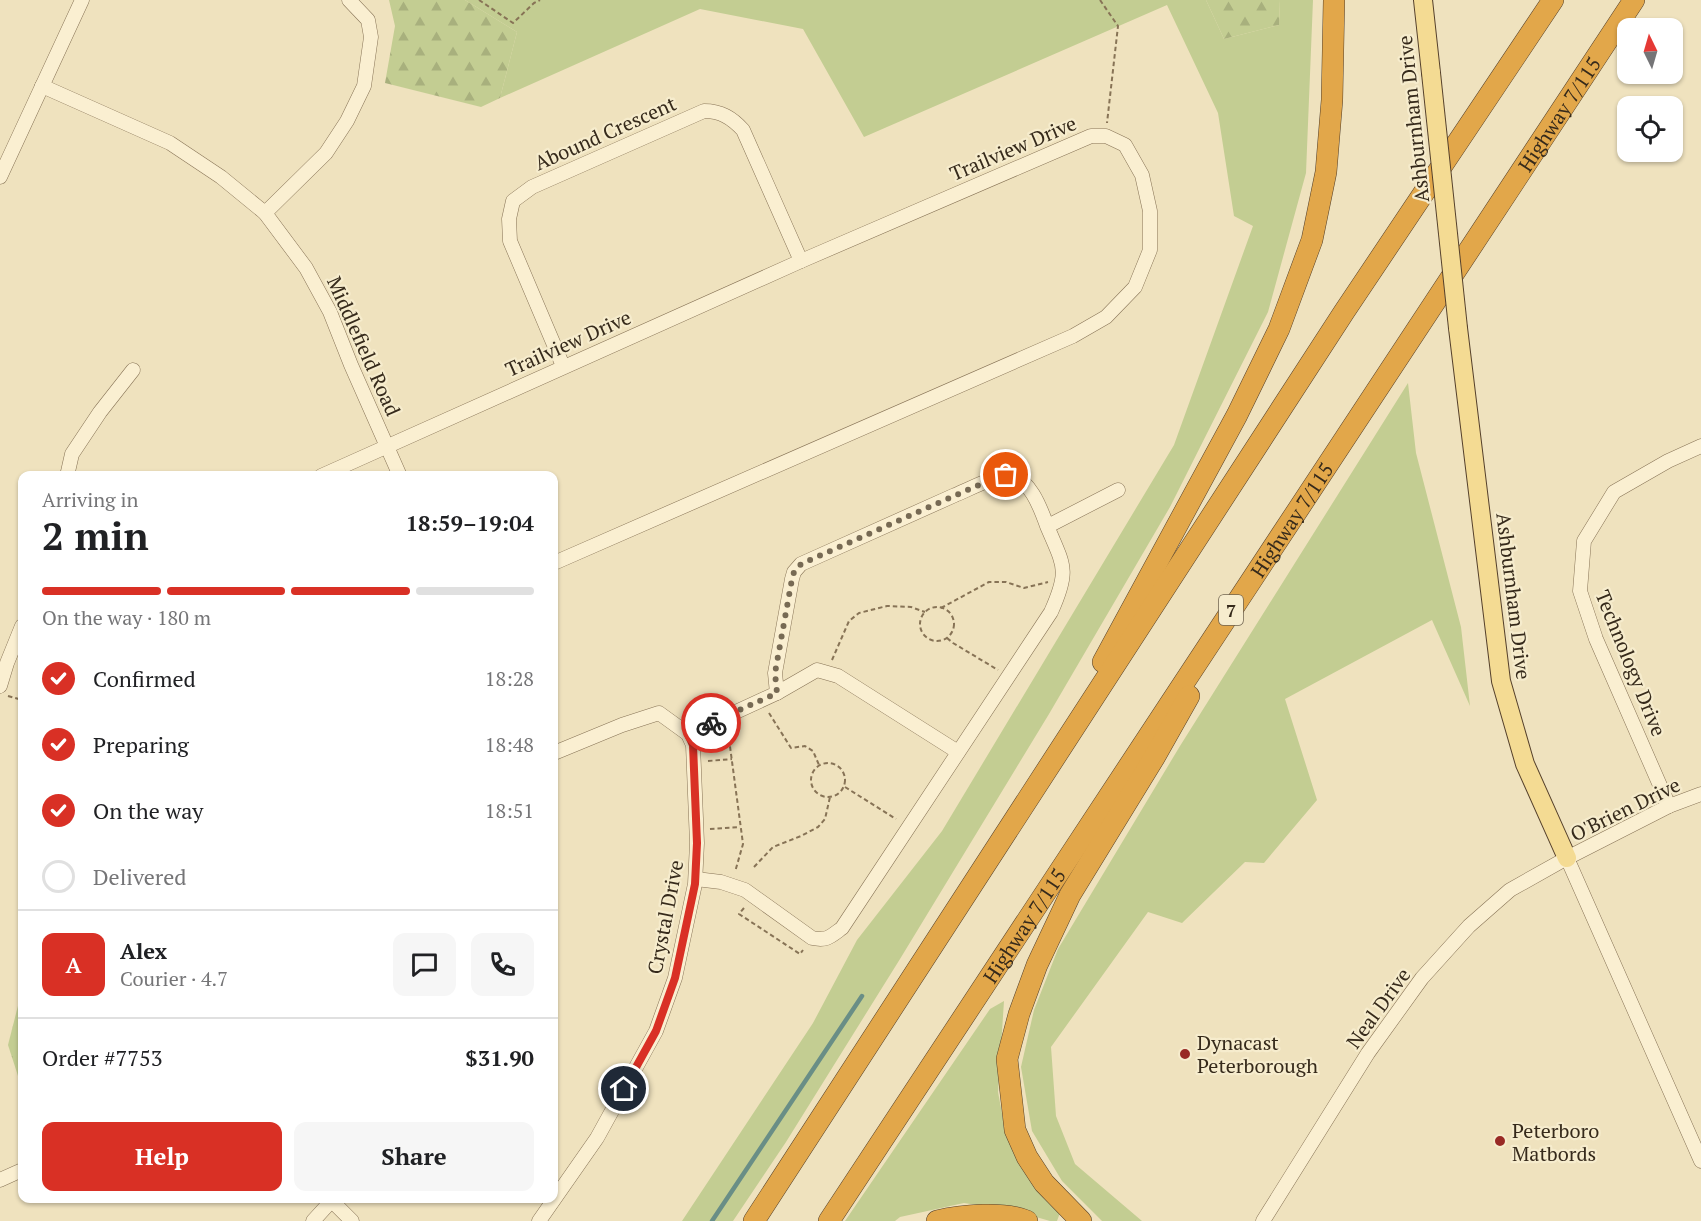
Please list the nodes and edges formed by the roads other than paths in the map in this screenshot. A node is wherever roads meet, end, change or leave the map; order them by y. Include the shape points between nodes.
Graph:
1 (82, 0) edge
2 (349, 0) edge
3 (1334, 0) edge
4 (1423, 0) edge
5 (1553, 0) edge
6 (1634, 0) edge
7 (42, 86) junction
8 (0, 177) edge
9 (265, 213) junction
10 (801, 261) junction
11 (563, 366) junction
12 (133, 370) dead end
13 (1701, 446) edge
14 (388, 447) junction
15 (68, 471) edge
16 (333, 471) edge
17 (398, 471) edge
18 (1118, 490) dead end
19 (1048, 526) junction
20 (558, 560) edge
21 (1217, 630) junction
22 (18, 636) edge
23 (0, 686) edge
24 (777, 693) junction
25 (688, 734) junction
26 (558, 751) edge
27 (958, 752) junction
28 (1701, 794) edge
29 (1670, 806) junction
30 (1567, 858) junction
31 (986, 866) junction
32 (696, 879) junction
33 (1701, 1161) edge
34 (18, 1172) edge
35 (0, 1180) edge
36 (558, 1193) edge
37 (328, 1203) edge
38 (334, 1203) edge
39 (551, 1203) edge
40 (313, 1221) edge
41 (352, 1221) edge
42 (539, 1221) edge
43 (754, 1221) edge
44 (829, 1221) edge
45 (938, 1221) edge
46 (1027, 1221) edge
47 (1081, 1221) edge
48 (1263, 1221) edge

1 - 7 street
2 - 9 street via 368,20 371,37 364,86 326,153
3 - 31 highway via 1326,172 1312,240 1279,329 1238,415 1100,667 1019,792
4 - 30 main road, Ashburnham Drive, bridge via 1501,681 1525,764
5 - 31 highway via 1344,312
6 - 21 highway, Highway 7/115 / 7
7 - 8 street
7 - 9 street, Middlefield Road via 170,143
9 - 14 street, Middlefield Road via 306,268 330,312
10 - 11 street, Trailview Drive
10 - 11 street, Abound Crescent via 743,130 716,111 704,111 543,182 513,201 510,241
10 - 20 street, Trailview Drive via 1091,136 1106,136 1125,145 1142,175 1150,211 1150,250 1139,278 1106,317 1073,336
11 - 14 street, Trailview Drive
12 - 15 street via 72,454
13 - 29 street, Technology Drive via 1614,492 1584,541 1580,591 1596,639
14 - 16 street, Trailview Drive
14 - 17 street, Middlefield Road
18 - 19 street
19 - 24 street via 1027,487 1006,475 801,564 792,579 775,673
19 - 27 street via 1062,560 1061,590 1052,612
21 - 44 highway, Highway 7/115 / 7
21 - 47 highway via 1203,673 1070,895 1037,965 1006,1059 1015,1130 1027,1157 1044,1183
22 - 23 street
24 - 25 street
24 - 27 street via 817,670 838,676
25 - 26 street via 659,713
25 - 32 street, Crystal Drive via 693,745
27 - 32 street via 842,928 827,939 812,938 745,890
28 - 29 street, O'Brien Drive
29 - 30 street, O'Brien Drive
30 - 33 street, Ashburnham Drive
30 - 48 street, Neal Drive via 1510,890 1469,926 1422,978 1368,1053
31 - 43 highway
32 - 36 street, Crystal Drive via 675,978 656,1031 597,1137
34 - 35 street
37 - 40 street
38 - 41 street
39 - 42 street, Crystal Drive
45 - 46 highway via 989,1215

